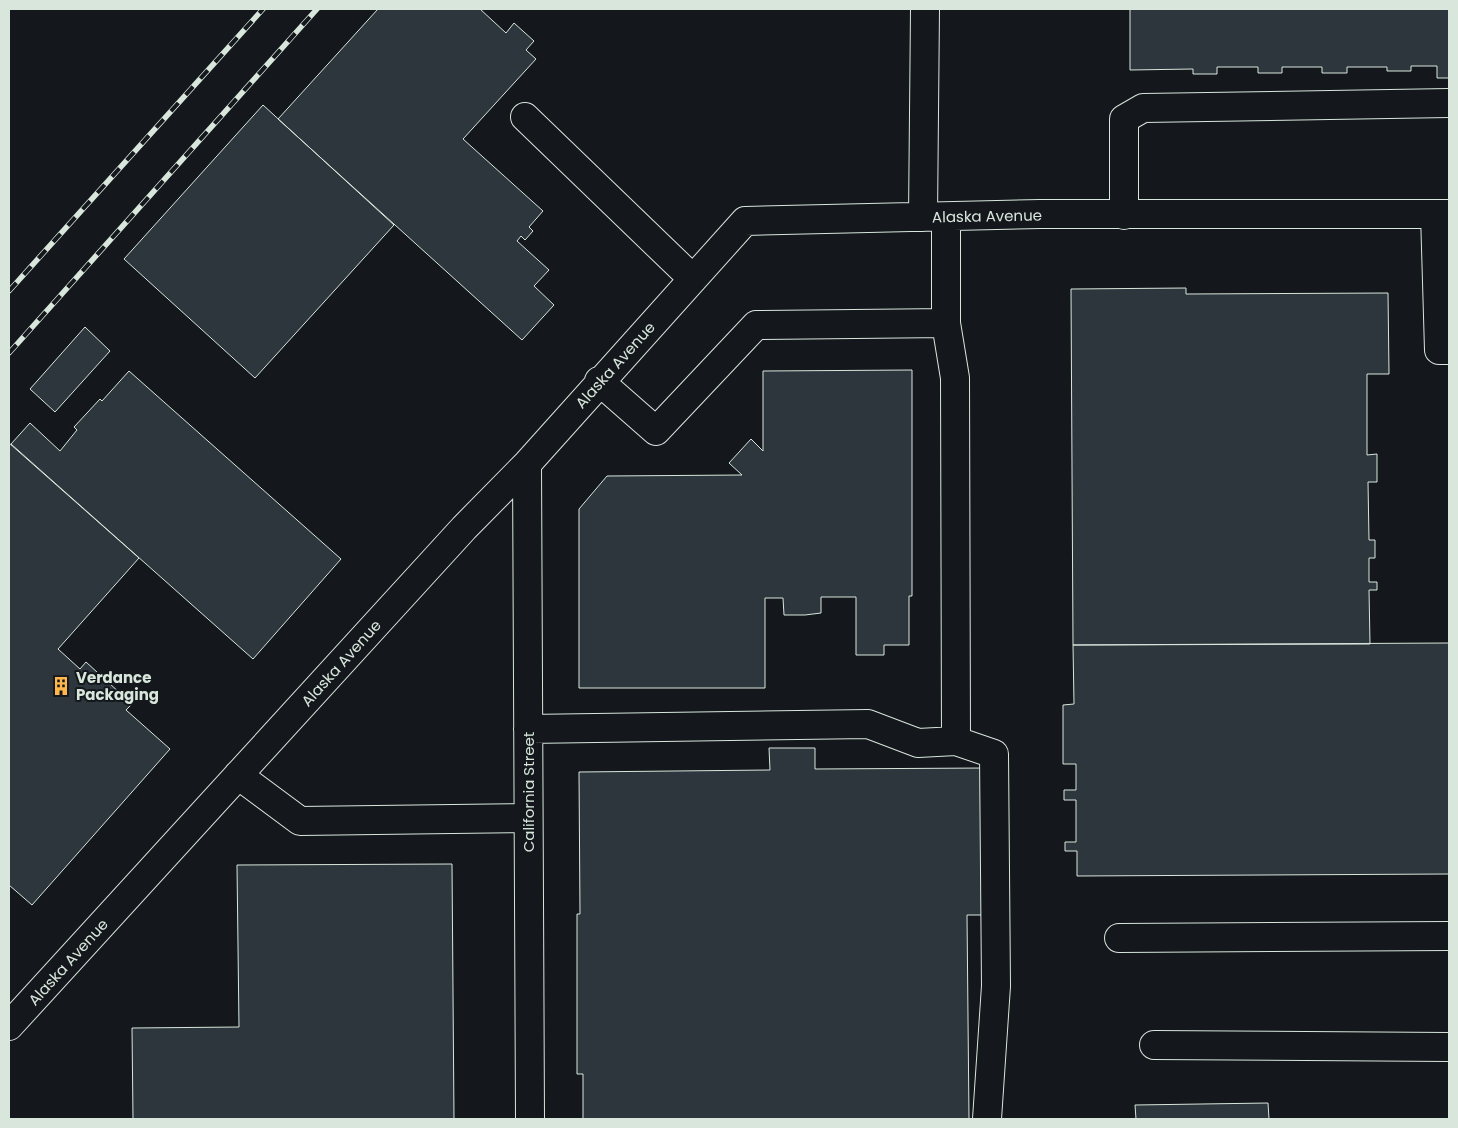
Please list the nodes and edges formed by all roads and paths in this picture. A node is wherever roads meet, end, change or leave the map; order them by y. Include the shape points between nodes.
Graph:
1 (924, 9) edge
2 (1449, 103) edge
3 (524, 117) dead end
4 (1442, 214) edge
5 (1124, 215) junction
6 (934, 217) junction
7 (693, 279) junction
8 (946, 323) junction
9 (1449, 350) edge
10 (599, 381) junction
11 (527, 464) junction
12 (528, 729) junction
13 (956, 741) junction
14 (238, 775) junction
15 (528, 818) junction
16 (1449, 936) edge
17 (1119, 938) dead end
18 (9, 1026) edge
19 (1154, 1044) dead end
20 (1449, 1047) edge
21 (530, 1119) edge
22 (987, 1119) edge

1 - 6 street
2 - 5 street via 1143,108 1124,119
3 - 7 street
4 - 5 street, Alaska Avenue
4 - 9 street via 1439,350
5 - 6 street, Alaska Avenue
6 - 7 street, Alaska Avenue via 745,221
6 - 8 street
7 - 10 street, Alaska Avenue
8 - 10 street via 756,325 656,431
8 - 13 street via 954,378
10 - 11 street, Alaska Avenue
11 - 12 street, California Street
11 - 14 street, Alaska Avenue via 464,528
12 - 13 street via 868,724 918,743
12 - 15 street, California Street
13 - 22 street via 994,754 996,986
14 - 15 street via 300,821
14 - 18 street, Alaska Avenue
15 - 21 street, California Street
16 - 17 street
19 - 20 street

